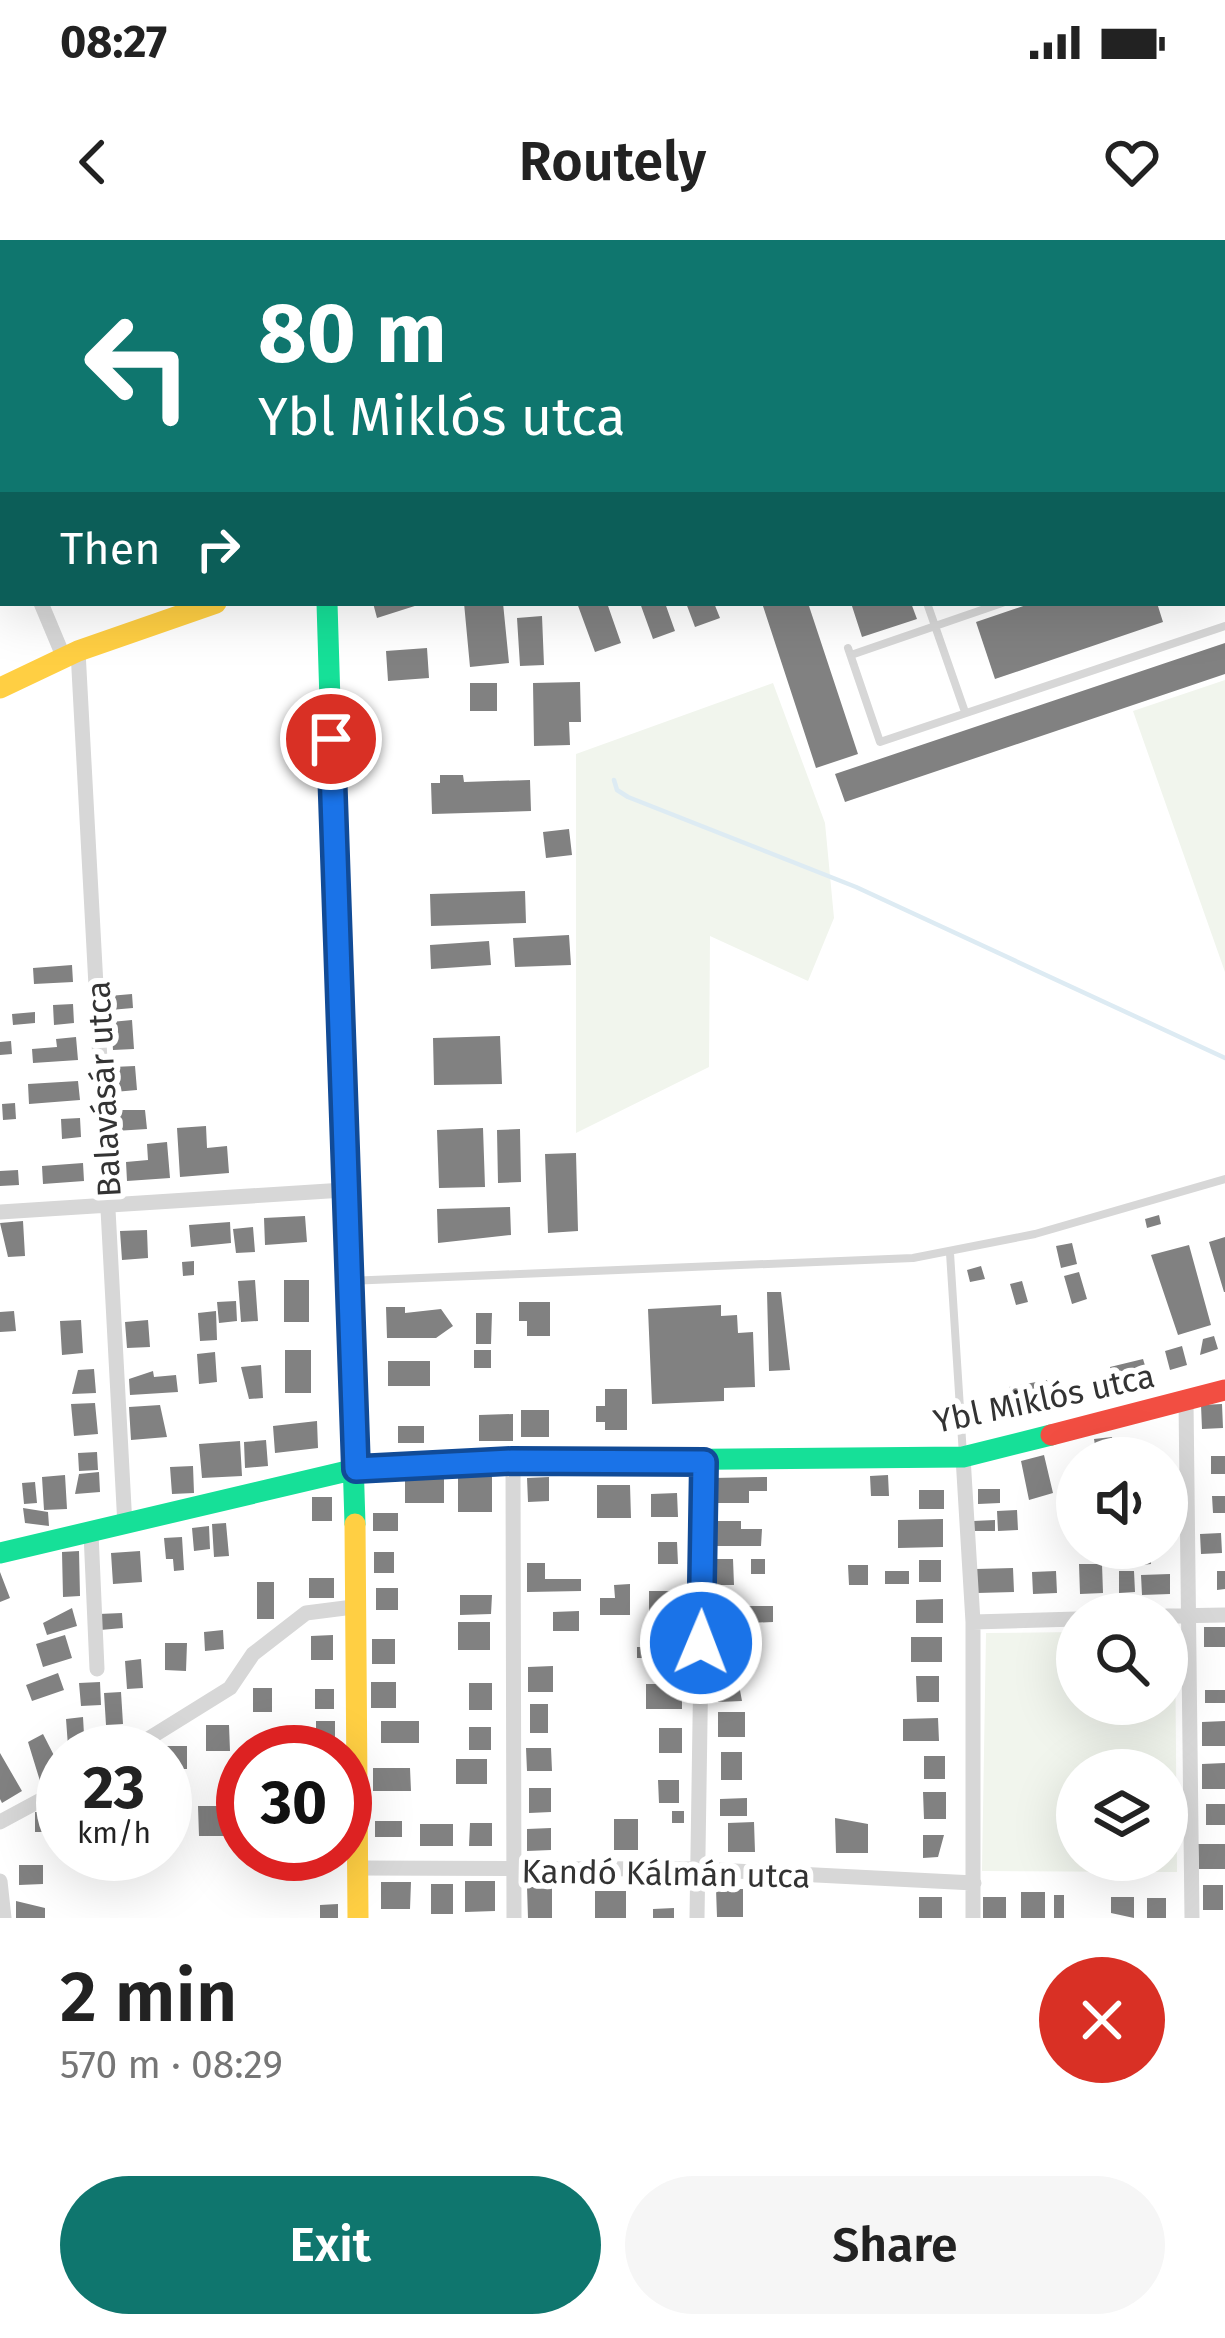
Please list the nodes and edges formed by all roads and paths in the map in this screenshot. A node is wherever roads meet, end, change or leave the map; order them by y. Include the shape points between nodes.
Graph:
1 (43, 606) edge
2 (207, 606) edge
3 (327, 606) edge
4 (928, 606) edge
5 (993, 606) edge
6 (935, 626) junction
7 (1225, 626) edge
8 (71, 654) junction
9 (0, 688) edge
10 (965, 712) junction
11 (1225, 1179) edge
12 (344, 1190) junction
13 (110, 1205) junction
14 (0, 1212) edge
15 (950, 1253) junction
16 (346, 1281) junction
17 (1225, 1390) edge
18 (1186, 1402) junction
19 (963, 1457) junction
20 (512, 1461) junction
21 (704, 1462) junction
22 (356, 1469) junction
23 (125, 1526) junction
24 (92, 1533) junction
25 (0, 1553) edge
26 (352, 1607) junction
27 (1189, 1616) junction
28 (1225, 1616) edge
29 (1056, 1620) edge
30 (973, 1622) junction
31 (97, 1669) dead end
32 (171, 1725) edge
33 (355, 1725) edge
34 (36, 1803) edge
35 (0, 1822) edge
36 (372, 1868) edge
37 (697, 1869) junction
38 (513, 1872) junction
39 (0, 1881) edge
40 (358, 1881) edge
41 (974, 1883) junction
42 (4, 1918) edge
43 (358, 1918) edge
44 (514, 1918) edge
45 (698, 1918) edge
46 (973, 1918) edge
47 (1192, 1918) edge

1 - 8 street, Balavásár utca
2 - 8 street
3 - 12 street
4 - 6 lane
5 - 6 lane
6 - 10 lane
6 - 10 lane via 849,651 880,742
7 - 10 lane
8 - 9 street
8 - 13 street, Balavásár utca
11 - 15 lane
12 - 13 street
12 - 16 street
13 - 14 street
13 - 23 street, Balavásár utca
15 - 16 lane
15 - 19 lane
16 - 22 street
17 - 18 street, Ybl Miklós utca
18 - 19 street, Ybl Miklós utca
18 - 27 street
19 - 21 street, Ybl Miklós utca
19 - 30 street
20 - 21 street, Ybl Miklós utca
20 - 22 street, Ybl Miklós utca
20 - 38 street
21 - 37 street
22 - 23 street, Ybl Miklós utca
22 - 26 street
23 - 24 street, Ybl Miklós utca
24 - 25 street, Ybl Miklós utca
24 - 31 street
26 - 32 street via 306,1613 253,1654 230,1688
26 - 33 street
27 - 28 street
27 - 47 street
29 - 30 street
30 - 41 street
34 - 35 street
36 - 38 street, Kandó Kálmán utca
37 - 38 street, Kandó Kálmán utca
37 - 41 street, Kandó Kálmán utca
37 - 45 street
38 - 44 street
39 - 42 street
40 - 43 street
41 - 46 street

